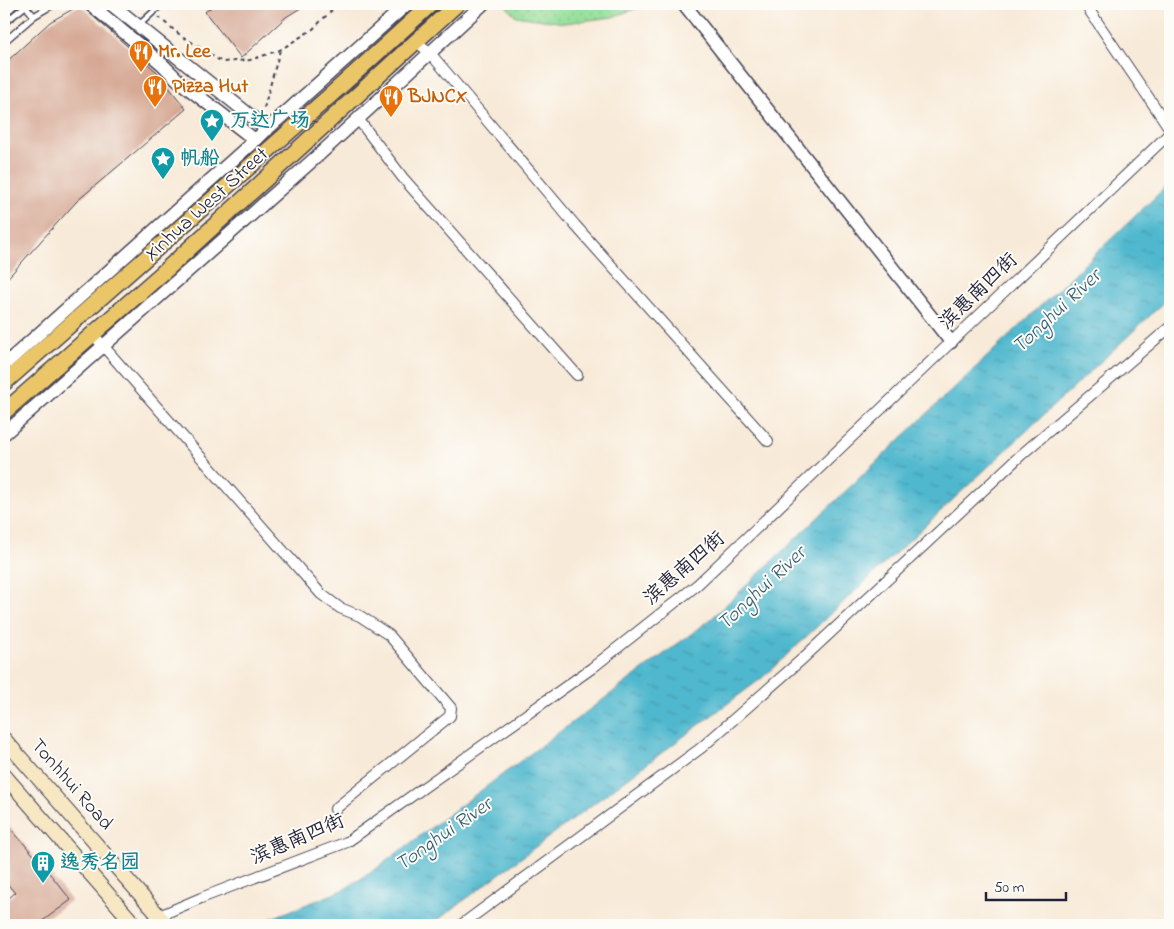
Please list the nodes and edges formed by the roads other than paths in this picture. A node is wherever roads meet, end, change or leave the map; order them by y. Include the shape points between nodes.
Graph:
1 (16, 4) edge
2 (50, 4) edge
3 (90, 4) edge
4 (112, 4) edge
5 (162, 4) edge
6 (407, 4) edge
7 (431, 4) edge
8 (457, 4) edge
9 (482, 4) edge
10 (684, 4) edge
11 (1085, 4) edge
12 (28, 7) edge
13 (4, 15) edge
14 (34, 16) junction
15 (4, 23) edge
16 (138, 25) junction
17 (416, 41) junction
18 (4, 42) edge
19 (430, 53) junction
20 (358, 119) junction
21 (267, 129) junction
22 (1170, 129) edge
23 (1170, 134) edge
24 (255, 140) junction
25 (1170, 327) edge
26 (93, 334) junction
27 (951, 342) junction
28 (103, 346) junction
29 (4, 364) edge
30 (577, 375) dead end
31 (4, 383) edge
32 (4, 412) edge
33 (4, 434) edge
34 (768, 441) dead end
35 (4, 739) edge
36 (4, 775) edge
37 (335, 809) dead end
38 (163, 921) edge
39 (135, 925) edge
40 (148, 925) edge
41 (461, 925) edge

1 - 13 lane
2 - 14 lane
3 - 24 street via 179,81
4 - 16 street
5 - 16 lane
6 - 21 street
7 - 31 main road, Xinhua West Street
8 - 17 main road, Xinhua West Street
9 - 19 street
10 - 27 street
11 - 22 street
12 - 14 lane
12 - 15 lane
14 - 18 lane
16 - 21 street
17 - 19 street
17 - 26 main road, Xinhua West Street
19 - 20 street
19 - 34 street via 575,225
20 - 28 street
20 - 30 street via 403,178
21 - 24 street
23 - 27 street, 滨惠南四街
24 - 29 street
25 - 41 street via 1021,455 800,661 701,748
26 - 28 street
26 - 32 main road, Xinhua West Street
27 - 38 street, 滨惠南四街 via 697,585 592,668 347,842 201,898
28 - 33 street
28 - 37 street via 321,594 389,636 452,708 450,716
35 - 38 main road, Tonhhui Road
36 - 39 main road
38 - 40 street, 滨惠南四街

